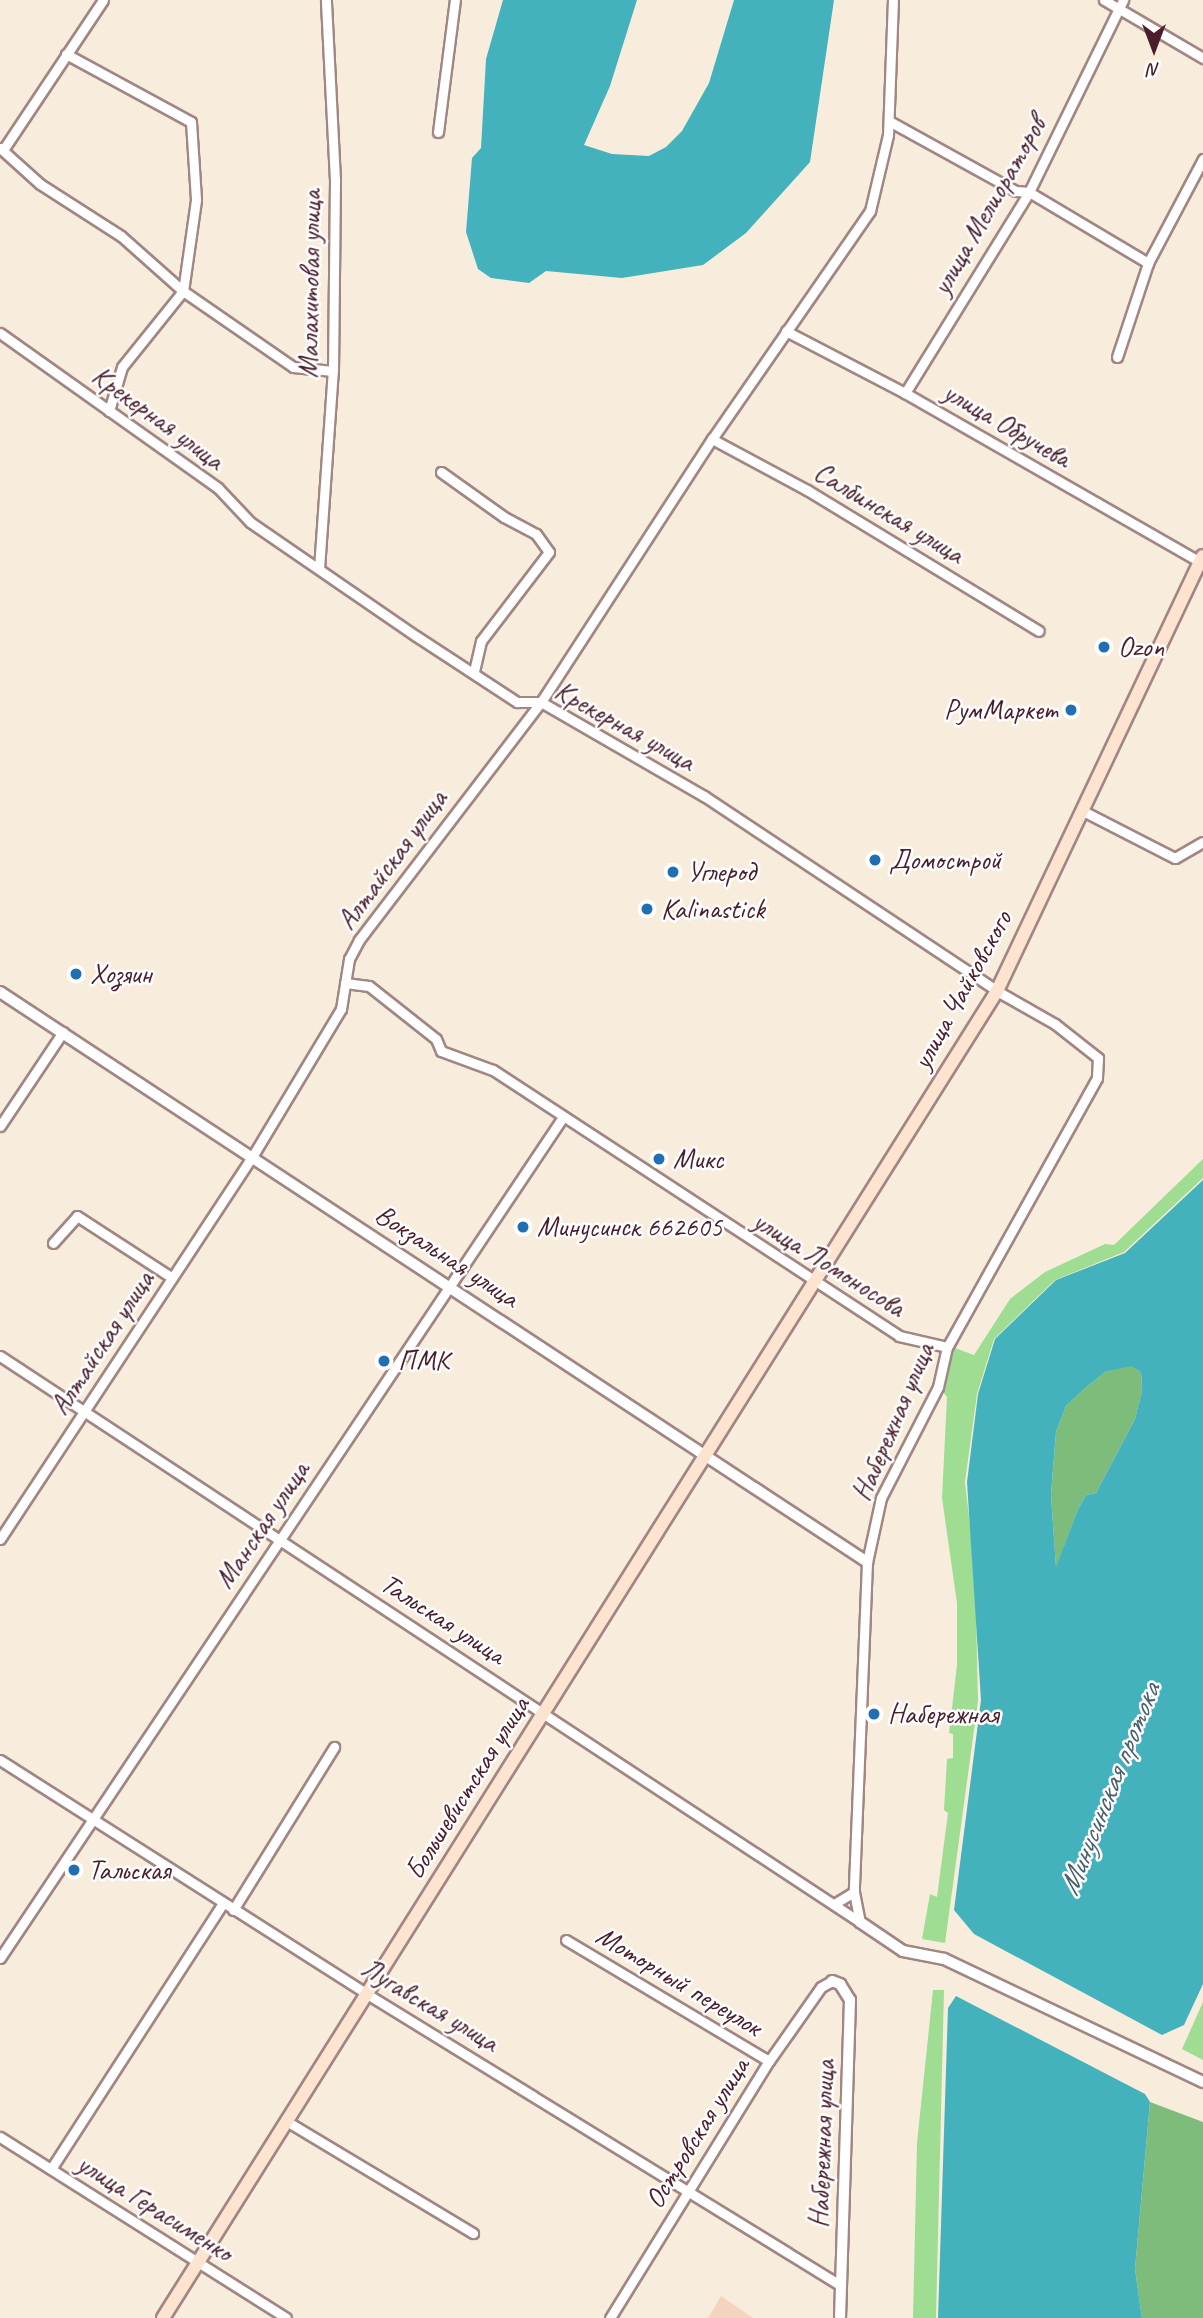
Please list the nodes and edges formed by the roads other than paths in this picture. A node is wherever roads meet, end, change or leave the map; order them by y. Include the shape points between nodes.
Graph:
1 (103, 0) edge
2 (326, 0) edge
3 (455, 0) edge
4 (893, 0) edge
5 (1104, 0) edge
6 (1121, 4) edge
7 (66, 54) junction
8 (1203, 58) edge
9 (889, 121) junction
10 (438, 132) dead end
11 (2, 149) edge
12 (1203, 159) edge
13 (1029, 192) junction
14 (1148, 263) junction
15 (183, 291) junction
16 (786, 331) junction
17 (0, 333) edge
18 (1117, 357) dead end
19 (333, 371) junction
20 (905, 393) junction
21 (109, 411) junction
22 (712, 439) junction
23 (441, 472) dead end
24 (1202, 561) edge
25 (319, 569) junction
26 (1039, 631) dead end
27 (474, 671) junction
28 (541, 702) junction
29 (1083, 811) junction
30 (1203, 842) edge
31 (345, 983) junction
32 (997, 990) junction
33 (0, 992) edge
34 (63, 1032) junction
35 (1098, 1058) joint
36 (563, 1117) junction
37 (0, 1126) edge
38 (252, 1157) junction
39 (53, 1243) dead end
40 (171, 1278) junction
41 (813, 1283) junction
42 (451, 1285) junction
43 (947, 1347) junction
44 (0, 1356) edge
45 (84, 1413) junction
46 (706, 1452) junction
47 (0, 1539) edge
48 (279, 1541) junction
49 (867, 1562) junction
50 (544, 1711) junction
51 (334, 1747) dead end
52 (1, 1763) edge
53 (92, 1820) junction
54 (854, 1892) junction
55 (223, 1903) junction
56 (834, 1904) junction
57 (233, 1910) junction
58 (860, 1922) junction
59 (566, 1940) dead end
60 (0, 1958) edge
61 (832, 1980) joint
62 (367, 1994) junction
63 (769, 2061) junction
64 (1203, 2082) edge
65 (288, 2122) junction
66 (0, 2137) edge
67 (51, 2169) junction
68 (690, 2189) junction
69 (473, 2233) dead end
70 (198, 2262) junction
71 (840, 2285) junction
72 (163, 2318) edge
73 (286, 2318) edge
74 (610, 2318) edge
75 (840, 2318) edge

1 - 7 street
2 - 19 street, Малахитовая улица via 335,180
3 - 10 street
4 - 9 street, Алтайская улица
5 - 6 street
6 - 8 street
6 - 13 street, улица Мелиораторов
7 - 11 street
7 - 15 street via 191,122 196,200
9 - 13 street via 1016,191
9 - 16 street, Алтайская улица via 870,211
11 - 15 street via 40,184 121,236
12 - 14 street
13 - 14 street
13 - 20 street, улица Мелиораторов
14 - 18 street
15 - 19 street via 293,367
15 - 21 street via 122,367
16 - 20 street, улица Обручева
16 - 22 street, Алтайская улица
17 - 21 street, Крекерная улица
19 - 25 street, Малахитовая улица via 318,533
20 - 24 street, улица Обручева
21 - 25 street, Крекерная улица via 218,488 250,522
22 - 26 street, Салбинская улица via 819,497
22 - 28 street, Алтайская улица
23 - 27 street via 536,534 548,552 481,641
24 - 29 main road, улица Чайковского
25 - 27 street, Крекерная улица
27 - 28 street, Крекерная улица via 517,702
28 - 31 street, Алтайская улица via 394,889 349,959
28 - 32 street, Крекерная улица via 792,851
29 - 30 street via 1175,858
29 - 32 main road, улица Чайковского
31 - 36 street, улица Ломоносова via 369,986 436,1038 441,1051 493,1070
31 - 38 street, Алтайская улица via 341,1009
32 - 35 street, Крекерная улица via 1055,1024
32 - 41 main road, улица Чайковского
33 - 34 street, Вокзальная улица
34 - 37 street
34 - 38 street, Вокзальная улица
35 - 43 street, Набережная улица via 1097,1079
36 - 41 street, улица Ломоносова
36 - 42 street, Манская улица
38 - 40 street, Алтайская улица
38 - 42 street, Вокзальная улица
39 - 40 street via 77,1216
40 - 45 street, Алтайская улица
41 - 43 street, улица Ломоносова via 899,1336
41 - 46 main road, Большевистская улица
42 - 46 street, Вокзальная улица
42 - 48 street, Манская улица
43 - 49 street, Набережная улица via 938,1387 881,1498
44 - 45 street, Тальская улица
45 - 47 street, Алтайская улица
45 - 48 street, Тальская улица
46 - 49 street, Вокзальная улица
46 - 50 main road, Большевистская улица
48 - 50 street, Тальская улица
48 - 53 street, Манская улица
49 - 54 street, Набережная улица
50 - 56 street, Тальская улица
50 - 62 main road, Большевистская улица
51 - 57 street
52 - 53 street, Лугавская улица
53 - 55 street, Лугавская улица
53 - 60 street, Манская улица
54 - 56 street
54 - 58 street, Набережная улица
55 - 57 street, Лугавская улица
55 - 67 street
56 - 58 street, Тальская улица
57 - 62 street, Лугавская улица
58 - 64 street via 903,1951 944,1959
59 - 63 street, Моторный переулок
61 - 63 street, Островская улица via 821,1987
61 - 71 street, Набережная улица via 850,2000
62 - 65 main road, Большевистская улица
62 - 68 street, Лугавская улица
63 - 68 street, Островская улица
65 - 69 street
65 - 70 main road, Большевистская улица
66 - 67 street, улица Герасименко
67 - 70 street, улица Герасименко
68 - 71 street, Лугавская улица
68 - 74 street, Островская улица
70 - 72 main road, Большевистская улица
70 - 73 street, улица Герасименко
71 - 75 street, Набережная улица

